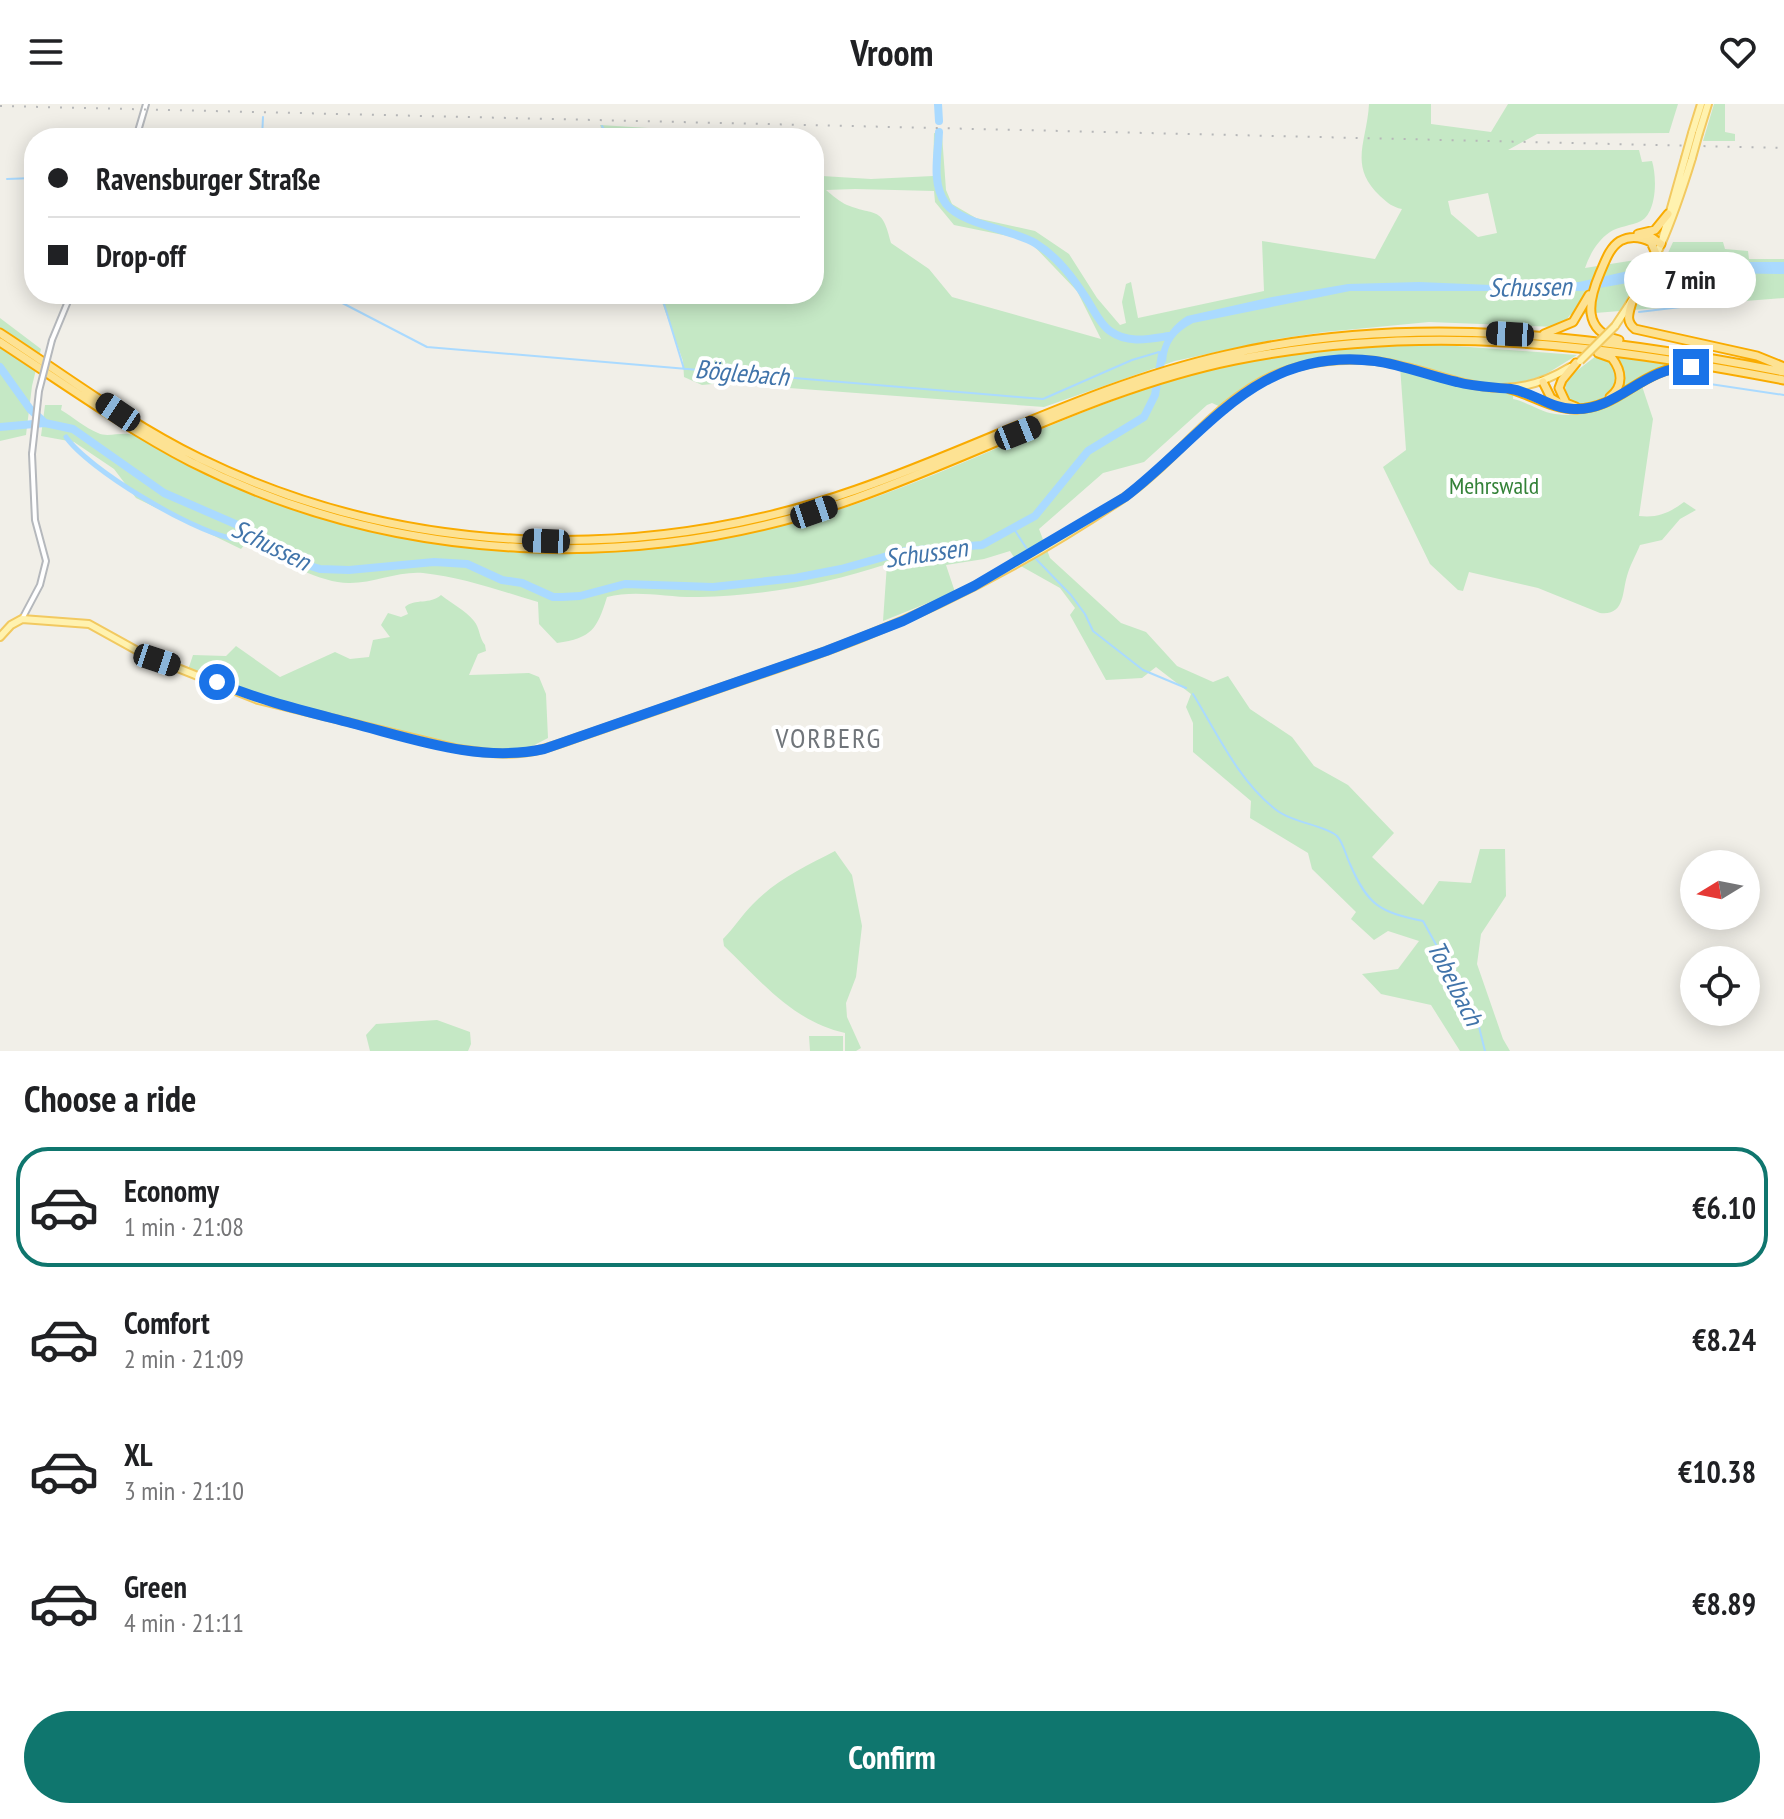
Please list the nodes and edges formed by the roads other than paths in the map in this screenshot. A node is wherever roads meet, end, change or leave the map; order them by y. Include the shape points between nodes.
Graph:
1 (146, 104) edge
2 (1701, 104) edge
3 (1708, 104) edge
4 (139, 128) edge
5 (1696, 133) junction
6 (1688, 158) junction
7 (1668, 214) junction
8 (1646, 233) junction
9 (1661, 244) junction
10 (1657, 256) junction
11 (1606, 257) junction
12 (1632, 302) junction
13 (67, 304) edge
14 (0, 333) edge
15 (1540, 336) junction
16 (0, 342) edge
17 (1582, 347) junction
18 (1640, 347) junction
19 (1578, 362) junction
20 (1711, 366) junction
21 (1784, 370) edge
22 (1175, 371) junction
23 (1784, 380) edge
24 (1139, 382) junction
25 (1543, 382) junction
26 (1510, 389) junction
27 (1552, 404) junction
28 (1573, 407) junction
29 (22, 619) junction
30 (0, 637) edge

1 - 4 street
2 - 5 main road
3 - 5 main road
5 - 6 main road, bridge
6 - 7 main road
6 - 9 main road
7 - 8 highway
7 - 9 main road
8 - 9 highway
8 - 11 highway via 1620,239
9 - 10 main road
10 - 11 highway via 1651,242 1634,238 1618,243
10 - 12 main road
11 - 15 highway via 1573,322
11 - 18 highway via 1590,303 1595,325 1609,337
12 - 19 main road, bridge
12 - 21 highway via 1629,322 1634,328 1757,356
13 - 29 street, bridge via 39,391 32,454 35,520 46,561
14 - 24 highway via 118,412 233,473 375,519 526,541 652,537 766,518 885,480
15 - 18 highway
15 - 22 highway via 1469,331 1365,334 1279,344
16 - 24 highway via 156,443 275,497 421,537 526,548 650,545 767,525 859,497
17 - 20 highway
17 - 22 highway via 1469,339 1378,340
17 - 28 highway via 1612,358 1620,382 1606,399
18 - 21 highway
19 - 25 main road
19 - 28 highway via 1559,388
20 - 23 highway
20 - 27 highway via 1657,372 1595,406 1572,409
22 - 24 highway
25 - 26 main road
25 - 27 highway via 1541,394
25 - 28 highway via 1551,398
26 - 27 highway
26 - 29 main road via 1359,360 1278,373 1229,403 1125,497 974,586 860,639 530,752 459,749 258,700 134,650 95,626
29 - 30 main road

